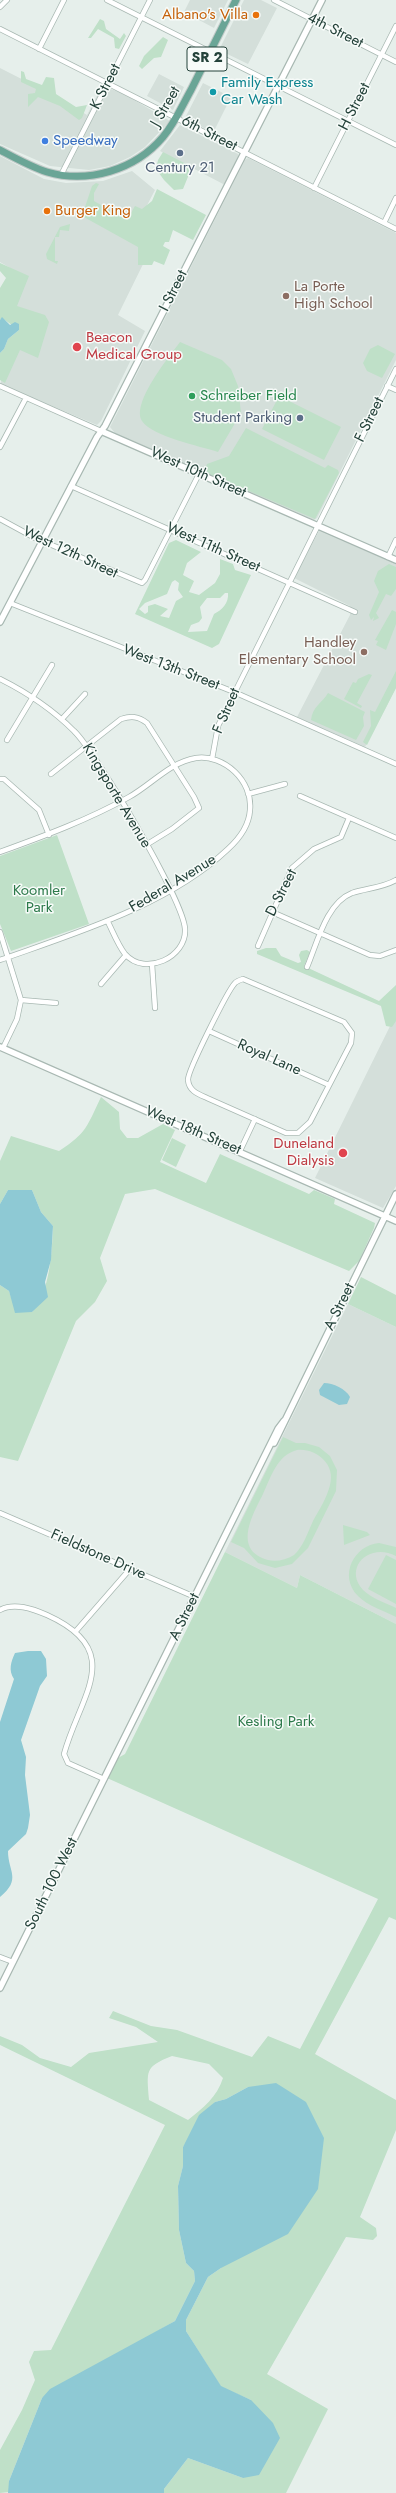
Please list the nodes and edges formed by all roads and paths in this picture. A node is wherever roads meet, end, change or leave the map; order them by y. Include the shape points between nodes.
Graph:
1 (7, 0) edge
2 (64, 0) edge
3 (108, 0) edge
4 (150, 0) edge
5 (236, 0) edge
6 (274, 0) edge
7 (322, 0) edge
8 (0, 7) edge
9 (142, 17) junction
10 (313, 20) junction
11 (396, 26) edge
12 (0, 29) edge
13 (39, 49) junction
14 (210, 52) junction
15 (382, 55) junction
16 (396, 62) edge
17 (108, 84) junction
18 (279, 87) junction
19 (176, 118) junction
20 (348, 122) junction
21 (396, 145) edge
22 (0, 150) edge
23 (245, 152) junction
24 (62, 175) junction
25 (314, 188) junction
26 (396, 198) edge
27 (384, 223) junction
28 (396, 229) edge
29 (396, 369) edge
30 (0, 386) edge
31 (387, 386) junction
32 (396, 390) edge
33 (26, 398) junction
34 (101, 431) junction
35 (0, 447) edge
36 (199, 474) junction
37 (71, 486) junction
38 (0, 519) edge
39 (318, 526) junction
40 (172, 529) junction
41 (396, 540) edge
42 (43, 541) junction
43 (388, 556) junction
44 (396, 560) edge
45 (289, 582) junction
46 (10, 603) junction
47 (355, 612) dead end
48 (0, 622) edge
49 (52, 665) dead end
50 (0, 679) edge
51 (234, 692) junction
52 (85, 694) dead end
53 (33, 696) junction
54 (62, 719) junction
55 (7, 740) dead end
56 (87, 745) junction
57 (212, 758) junction
58 (396, 764) edge
59 (174, 765) junction
60 (51, 774) dead end
61 (0, 779) edge
62 (285, 784) dead end
63 (248, 794) junction
64 (300, 796) dead end
65 (121, 801) junction
66 (350, 818) junction
67 (49, 835) junction
68 (396, 838) edge
69 (146, 845) junction
70 (0, 852) edge
71 (396, 880) edge
72 (170, 890) junction
73 (272, 912) junction
74 (108, 922) junction
75 (0, 932) edge
76 (321, 933) junction
77 (258, 946) dead end
78 (396, 950) edge
79 (126, 955) junction
80 (8, 957) junction
81 (0, 960) edge
82 (152, 964) junction
83 (307, 968) dead end
84 (101, 984) dead end
85 (21, 1000) junction
86 (56, 1003) dead end
87 (156, 1008) dead end
88 (209, 1031) junction
89 (2, 1048) edge
90 (329, 1085) junction
91 (255, 1120) junction
92 (240, 1151) junction
93 (396, 1194) edge
94 (385, 1216) junction
95 (396, 1221) edge
96 (0, 1513) edge
97 (130, 1569) junction
98 (195, 1597) junction
99 (0, 1610) edge
100 (76, 1631) junction
101 (104, 1779) junction
102 (0, 1957) edge
103 (13, 1962) junction
104 (0, 1988) edge

1 - 8 street
2 - 13 street
3 - 9 street
4 - 9 street, K Street
5 - 14 main road, J Street / SR 2
6 - 10 street, 4th Street
7 - 10 street, I Street
9 - 14 street
9 - 17 street, K Street
10 - 15 street, 4th Street
10 - 18 street, I Street
11 - 15 street, H Street
12 - 13 street, 6th Street
13 - 17 street, 6th Street
14 - 18 street
14 - 19 main road, J Street / SR 2
15 - 16 street, 4th Street
15 - 20 street, H Street
17 - 19 street, 6th Street
17 - 24 street, K Street
18 - 20 street
18 - 23 street, I Street
19 - 23 street, 6th Street
19 - 24 main road, J Street / SR 2 via 164,137 141,157 116,170 99,174
20 - 21 street
20 - 25 street, H Street
22 - 24 main road, SR 2 via 34,167
23 - 25 street, 6th Street
23 - 34 street, I Street
25 - 27 street, 6th Street
26 - 27 street
27 - 28 street, 6th Street
29 - 31 street, F Street
30 - 33 street, West 10th Street
31 - 32 street
31 - 39 street, F Street
33 - 34 street, West 10th Street
33 - 35 street
34 - 36 street, West 10th Street
34 - 37 street, I Street
36 - 39 street, West 10th Street
36 - 40 street
37 - 40 street, West 11th Street
37 - 42 street, I Street
38 - 42 street, West 12th Street
39 - 43 street, West 10th Street
39 - 45 street, F Street
40 - 42 street, West 12th Street via 142,583
40 - 45 street, West 11th Street
41 - 43 street
42 - 46 street, I Street
43 - 44 street, West 10th Street
45 - 47 street, West 11th Street
45 - 51 street, F Street
46 - 48 street, I Street
46 - 51 street, West 13th Street
49 - 53 street
50 - 53 street, Kingsporte Avenue
51 - 57 street, F Street via 218,726
51 - 58 street, West 13th Street
52 - 54 street
53 - 54 street, Kingsporte Avenue
53 - 55 street
54 - 56 street, Kingsporte Avenue
56 - 59 street via 121,719 135,717 147,723
56 - 60 street
56 - 65 street, Kingsporte Avenue
57 - 59 street via 197,758
57 - 63 street, Federal Avenue via 231,768 242,779
59 - 65 street via 153,782
59 - 69 street via 199,808
61 - 67 street via 4,779 39,810
62 - 63 street
63 - 72 street, Federal Avenue via 250,810 246,826 239,838 220,856
64 - 66 street
65 - 67 street
65 - 69 street, Kingsporte Avenue
66 - 68 street
66 - 73 street, D Street via 341,837 314,849 292,868
67 - 70 street
69 - 72 street, Kingsporte Avenue
71 - 76 street via 386,886 359,891 344,897 332,911
72 - 74 street, Federal Avenue
72 - 82 street, Kingsporte Avenue via 184,921 184,938 175,954
73 - 76 street
73 - 77 street, D Street
74 - 79 street
74 - 80 street, Federal Avenue
75 - 80 street
76 - 78 street via 370,955 380,956
76 - 83 street
79 - 82 street via 139,962
79 - 84 street
80 - 81 street, Federal Avenue
80 - 85 street
82 - 87 street
85 - 86 street
85 - 89 street via 17,1019
88 - 90 street, Royal Lane
88 - 90 street via 233,985 243,979 332,1017 347,1025 352,1037
88 - 91 street via 189,1072 190,1088
89 - 92 street, West 18th Street
90 - 91 street via 310,1122 298,1133 286,1133
91 - 92 street
92 - 94 street, West 18th Street
93 - 94 street, A Street
94 - 95 street, West 18th Street
94 - 98 street, A Street via 278,1437 265,1455
96 - 97 street, Fieldstone Drive
97 - 98 street, Fieldstone Drive
97 - 100 street
98 - 101 street, A Street
99 - 100 street via 17,1606 28,1608
100 - 101 street via 85,1642 91,1657 92,1674 89,1689 64,1754 68,1763
101 - 103 street, South 100 West
102 - 103 street
103 - 104 street, South 100 West

